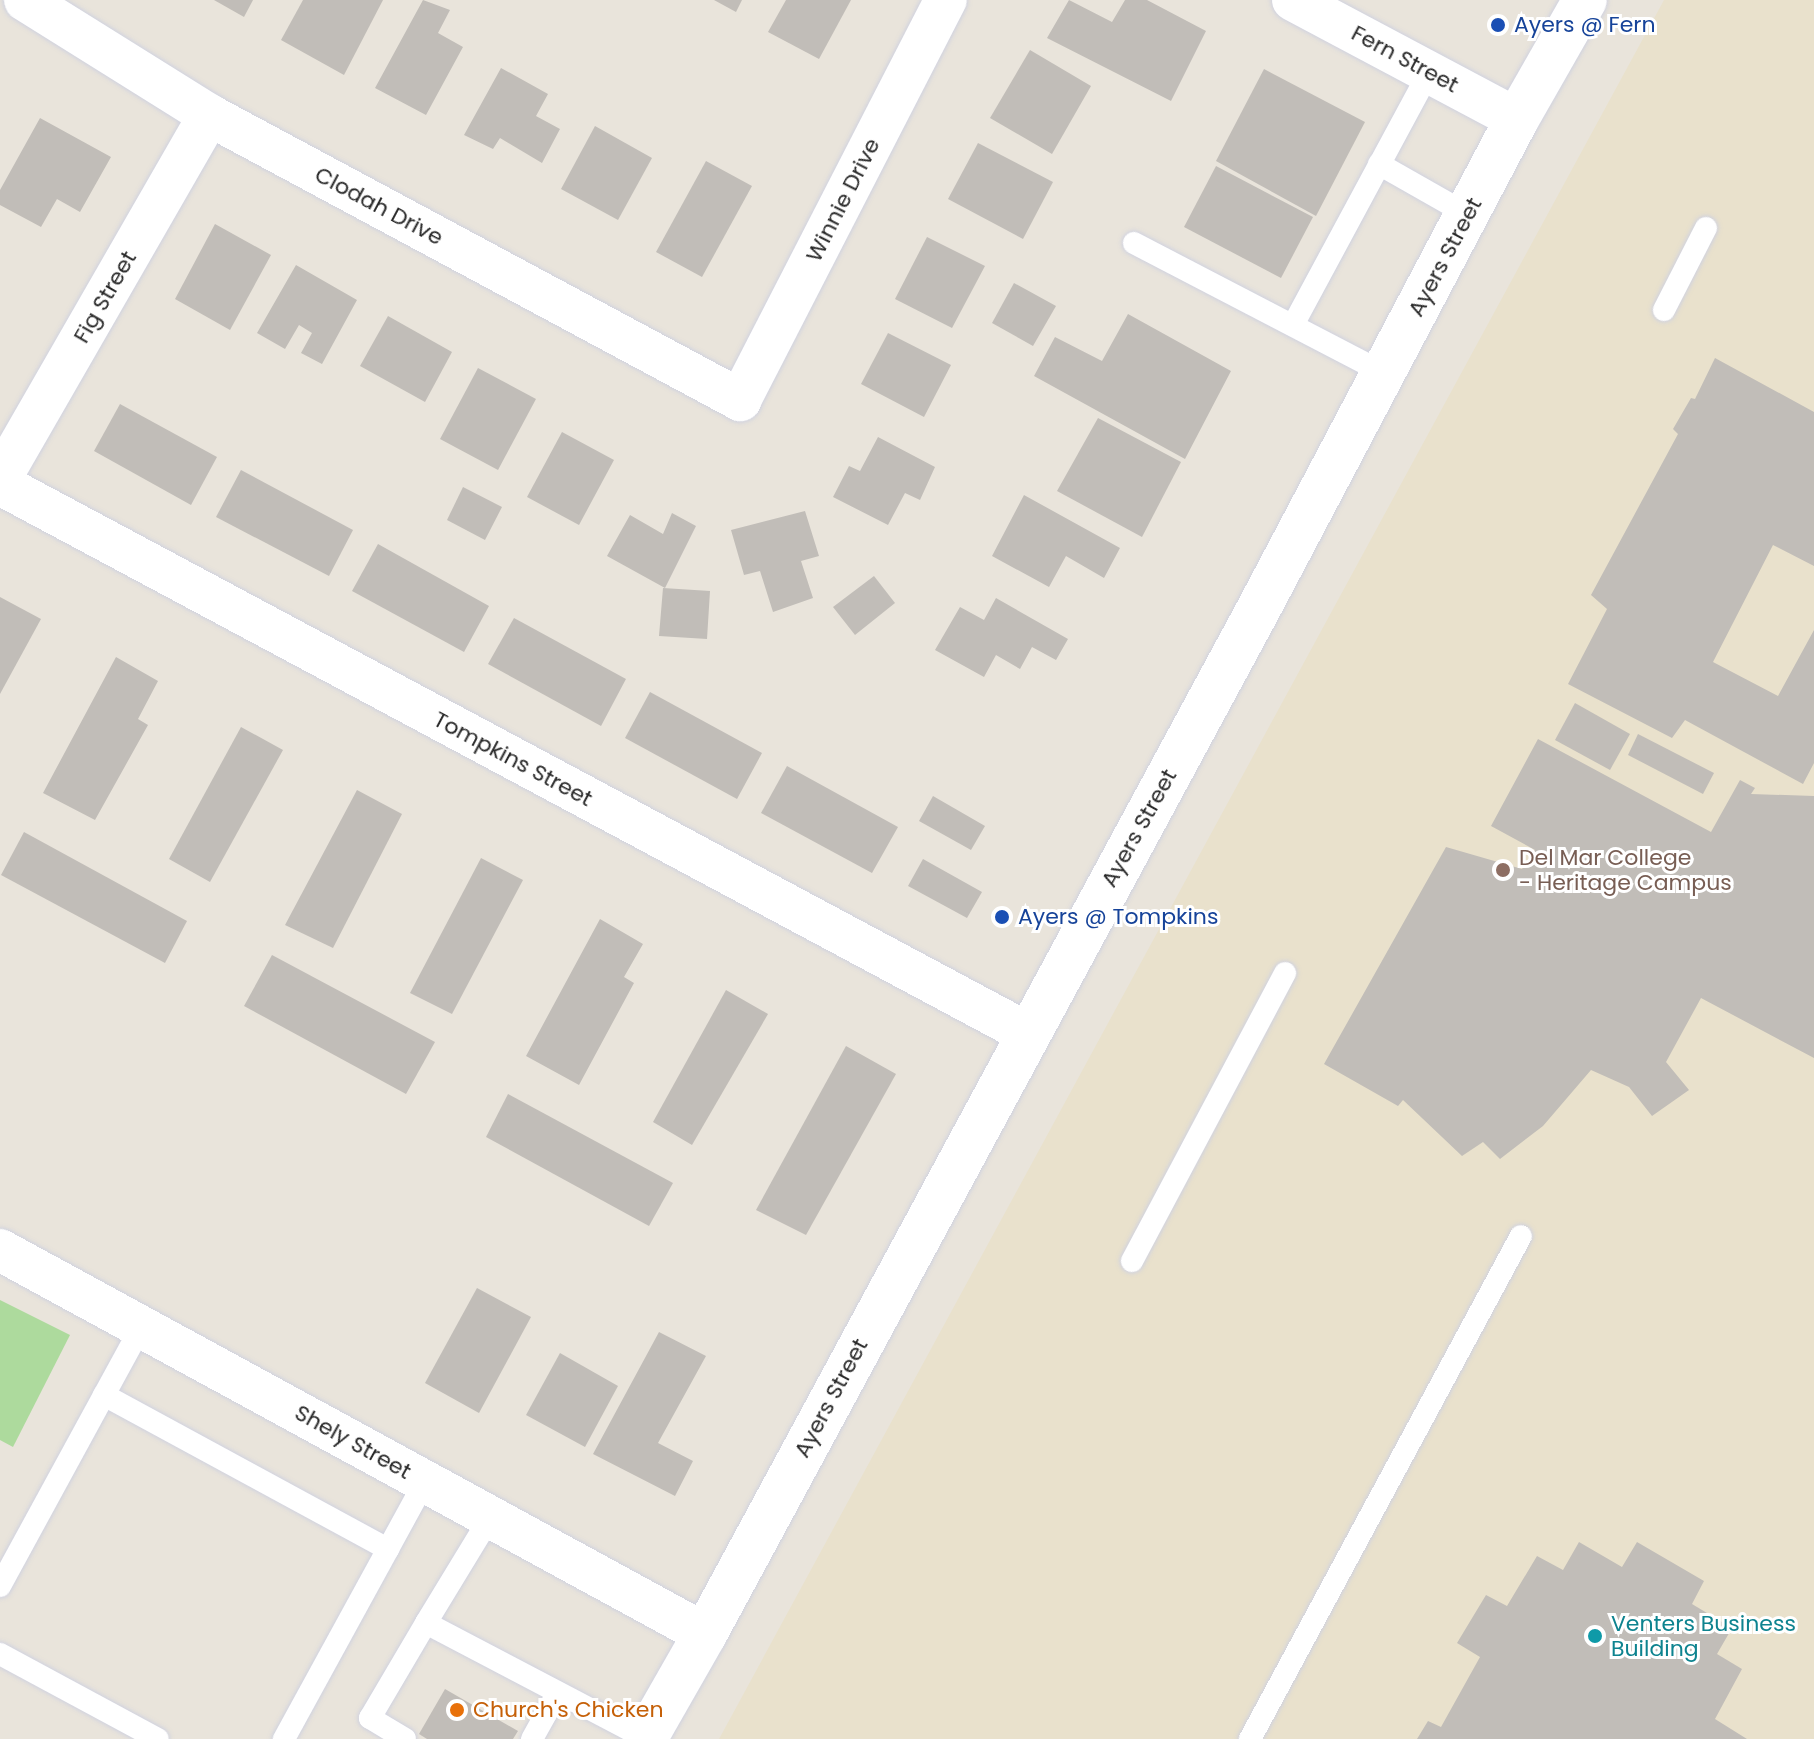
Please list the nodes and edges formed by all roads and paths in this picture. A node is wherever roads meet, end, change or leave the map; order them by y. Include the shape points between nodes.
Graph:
1 (25, 0) edge
2 (946, 0) edge
3 (1293, 0) edge
4 (1585, 0) edge
5 (1429, 72) junction
6 (209, 115) junction
7 (1517, 119) junction
8 (1379, 164) junction
9 (1467, 214) junction
10 (1706, 228) dead end
11 (1134, 243) dead end
12 (1664, 310) dead end
13 (1293, 325) junction
14 (1384, 373) junction
15 (740, 400) joint
16 (0, 482) edge
17 (1285, 973) dead end
18 (1027, 1033) junction
19 (1521, 1236) dead end
20 (0, 1250) edge
21 (1132, 1261) dead end
22 (141, 1327) junction
23 (104, 1395) junction
24 (425, 1481) junction
25 (491, 1516) junction
26 (388, 1549) junction
27 (0, 1586) edge
28 (426, 1623) junction
29 (705, 1634) junction
30 (0, 1654) edge
31 (557, 1694) junction
32 (645, 1738) edge
33 (158, 1739) edge
34 (284, 1739) edge
35 (405, 1739) edge
36 (532, 1739) edge
37 (1250, 1739) edge

1 - 6 street, Clodah Drive
2 - 15 street, Winnie Drive
3 - 5 street, Fern Street
4 - 7 main road, Ayers Street
5 - 7 street, Fern Street
5 - 8 lane
6 - 15 street, Clodah Drive
6 - 16 street, Fig Street
7 - 9 main road, Ayers Street
8 - 9 lane
8 - 13 lane
9 - 14 main road, Ayers Street
10 - 12 lane
11 - 13 lane
13 - 14 lane
14 - 18 main road, Ayers Street
16 - 18 street, Tompkins Street
17 - 21 lane
18 - 29 main road, Ayers Street
19 - 37 lane
20 - 22 street, Shely Street
22 - 23 lane
22 - 24 street, Shely Street
23 - 26 lane
23 - 27 lane
24 - 25 street, Shely Street
24 - 26 lane
25 - 28 lane
25 - 29 street, Shely Street
26 - 34 lane
28 - 31 lane
28 - 35 lane via 370,1718
29 - 32 main road, Ayers Street
30 - 33 lane
31 - 32 lane
31 - 36 lane

